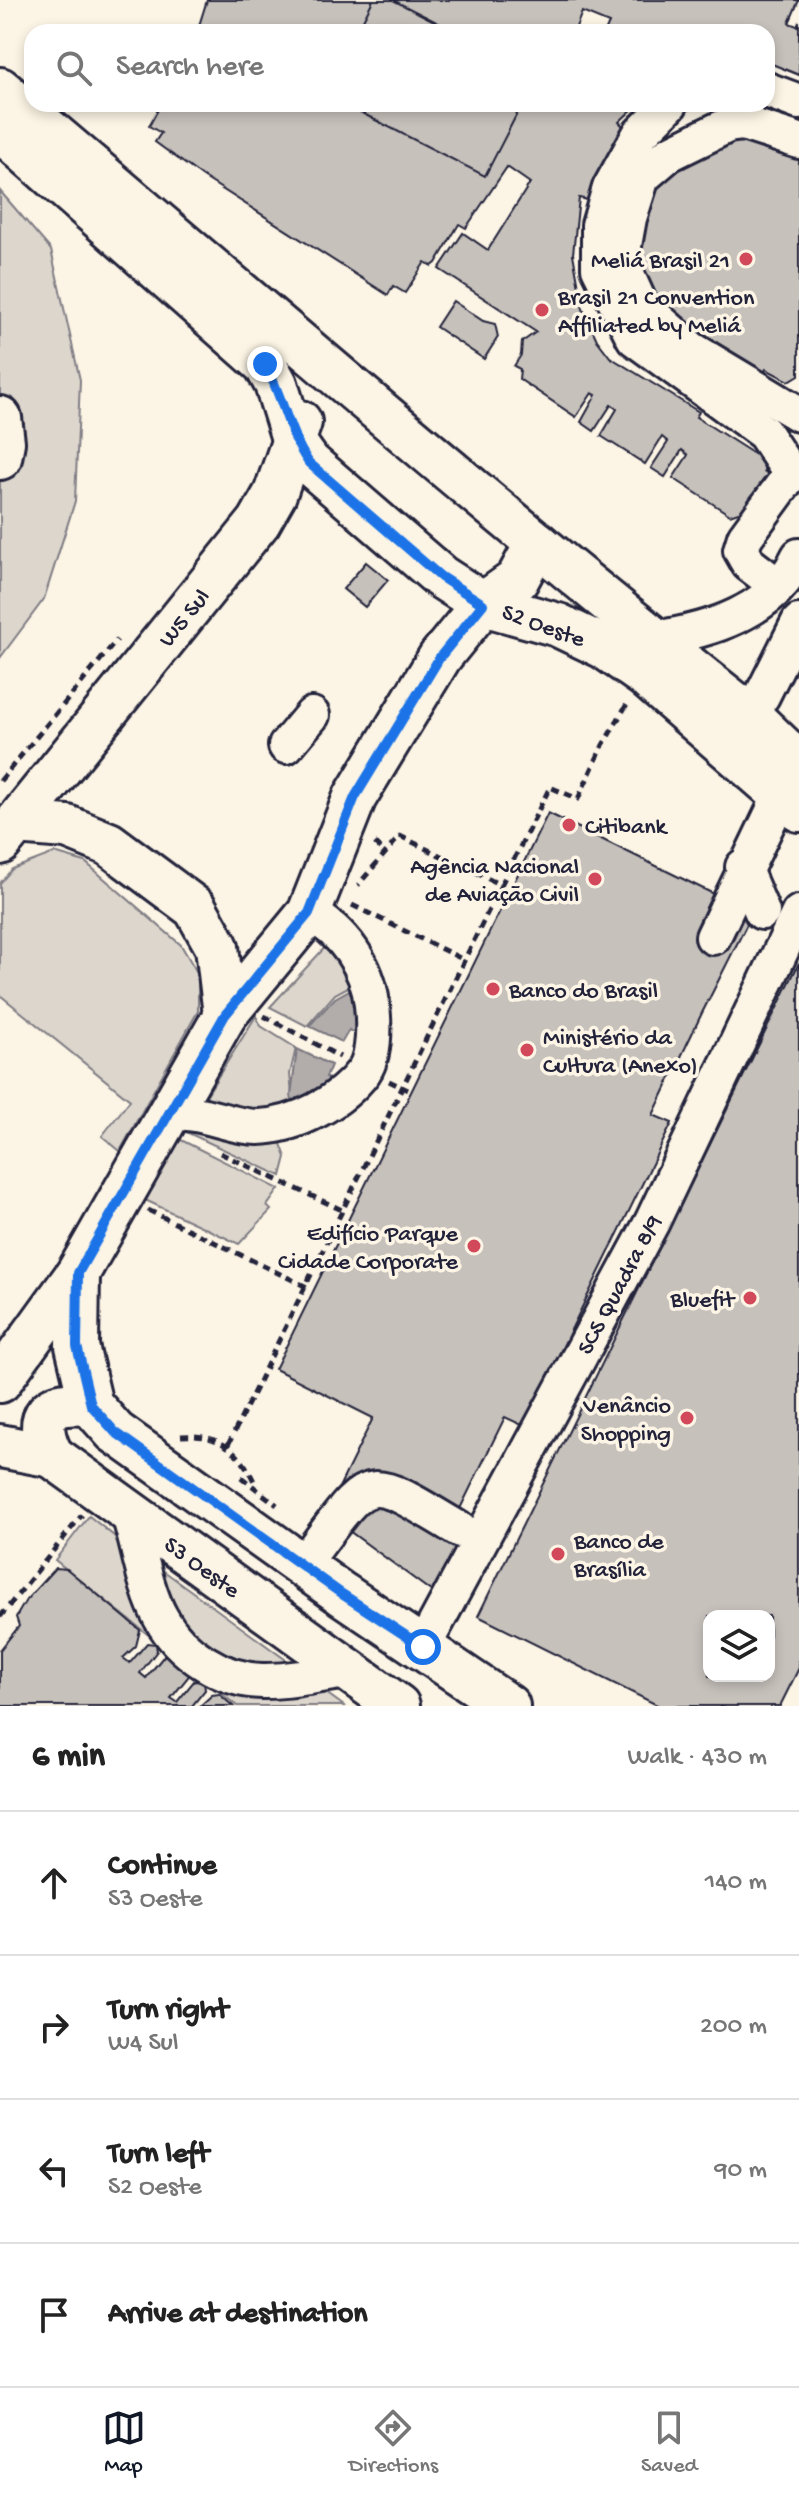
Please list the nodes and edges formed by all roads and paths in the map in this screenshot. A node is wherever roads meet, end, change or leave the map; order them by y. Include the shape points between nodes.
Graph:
1 (0, 89) edge
2 (775, 93) edge
3 (799, 102) edge
4 (24, 109) edge
5 (27, 112) edge
6 (662, 112) edge
7 (0, 130) edge
8 (799, 141) edge
9 (345, 385) junction
10 (799, 414) edge
11 (0, 418) edge
12 (294, 442) junction
13 (0, 458) edge
14 (795, 476) edge
15 (537, 543) junction
16 (799, 556) edge
17 (778, 586) junction
18 (483, 604) junction
19 (799, 622) edge
20 (126, 629) dead end
21 (654, 670) junction
22 (747, 713) junction
23 (312, 715) dead end
24 (286, 746) dead end
25 (0, 781) edge
26 (793, 790) edge
27 (8, 833) edge
28 (375, 843) dead end
29 (385, 853) dead end
30 (743, 867) junction
31 (501, 885) dead end
32 (326, 907) junction
33 (762, 912) dead end
34 (799, 913) edge
35 (713, 937) dead end
36 (462, 959) dead end
37 (239, 1013) junction
38 (365, 1069) junction
39 (408, 1090) dead end
40 (168, 1114) junction
41 (217, 1152) dead end
42 (146, 1210) dead end
43 (344, 1211) dead end
44 (78, 1273) junction
45 (307, 1287) dead end
46 (0, 1381) edge
47 (91, 1405) junction
48 (181, 1436) dead end
49 (0, 1446) edge
50 (52, 1456) junction
51 (257, 1488) dead end
52 (109, 1508) junction
53 (460, 1530) dead end
54 (302, 1565) junction
55 (0, 1617) edge
56 (423, 1647) junction
57 (348, 1671) junction
58 (391, 1704) edge
59 (508, 1706) edge

1 - 4 main road, S2 Oeste
2 - 3 street
5 - 9 main road, S2 Oeste
6 - 14 street via 640,134 610,188 599,225 599,268 634,338 764,433
7 - 12 main road, S2 Oeste via 265,364
8 - 10 street via 743,123 669,154 642,177 621,262 640,304 691,349
9 - 12 main road, W5 Sul via 306,409
9 - 15 main road, S2 Oeste
11 - 13 main road
12 - 18 main road, S2 Oeste via 329,482 441,577
12 - 27 main road, W5 Sul via 259,522
14 - 17 street via 745,537 741,550 749,564
15 - 18 main road via 517,580
15 - 21 main road, S2 Oeste
16 - 17 street
17 - 21 street via 750,611 683,635
18 - 21 main road, S2 Oeste via 558,625
18 - 32 main road via 440,657 355,797
19 - 22 street via 762,696
20 - 25 path
21 - 22 main road, S2 Oeste
21 - 22 main road via 722,719
21 - 26 main road, S2 Oeste
21 - 31 path via 603,745 578,799 550,787
22 - 26 main road, S2 Oeste
23 - 24 street
26 - 30 street
27 - 37 main road via 67,827 109,844 195,908 217,947
28 - 29 path
30 - 33 street
30 - 35 street
32 - 36 path
32 - 37 main road
32 - 38 street via 325,922 357,958 370,986 375,1026
34 - 56 street, SCS Quadra 8/9 via 652,1222
37 - 38 path
37 - 40 main road
38 - 39 path
38 - 40 street via 299,1120 256,1127 188,1110
40 - 44 main road
41 - 43 path
42 - 45 path
44 - 46 main road
44 - 47 main road via 77,1346
47 - 50 main road via 53,1406 43,1420 42,1436
47 - 54 main road via 115,1432
48 - 51 path via 208,1437 228,1445 248,1467
49 - 50 main road, S3 Oeste
50 - 52 main road, S3 Oeste
52 - 55 path
52 - 57 main road, S3 Oeste
52 - 57 street via 159,1616 198,1658 224,1674 261,1681
53 - 54 street via 394,1490 377,1487 358,1493
54 - 56 main road
56 - 59 main road
57 - 58 main road, S3 Oeste

